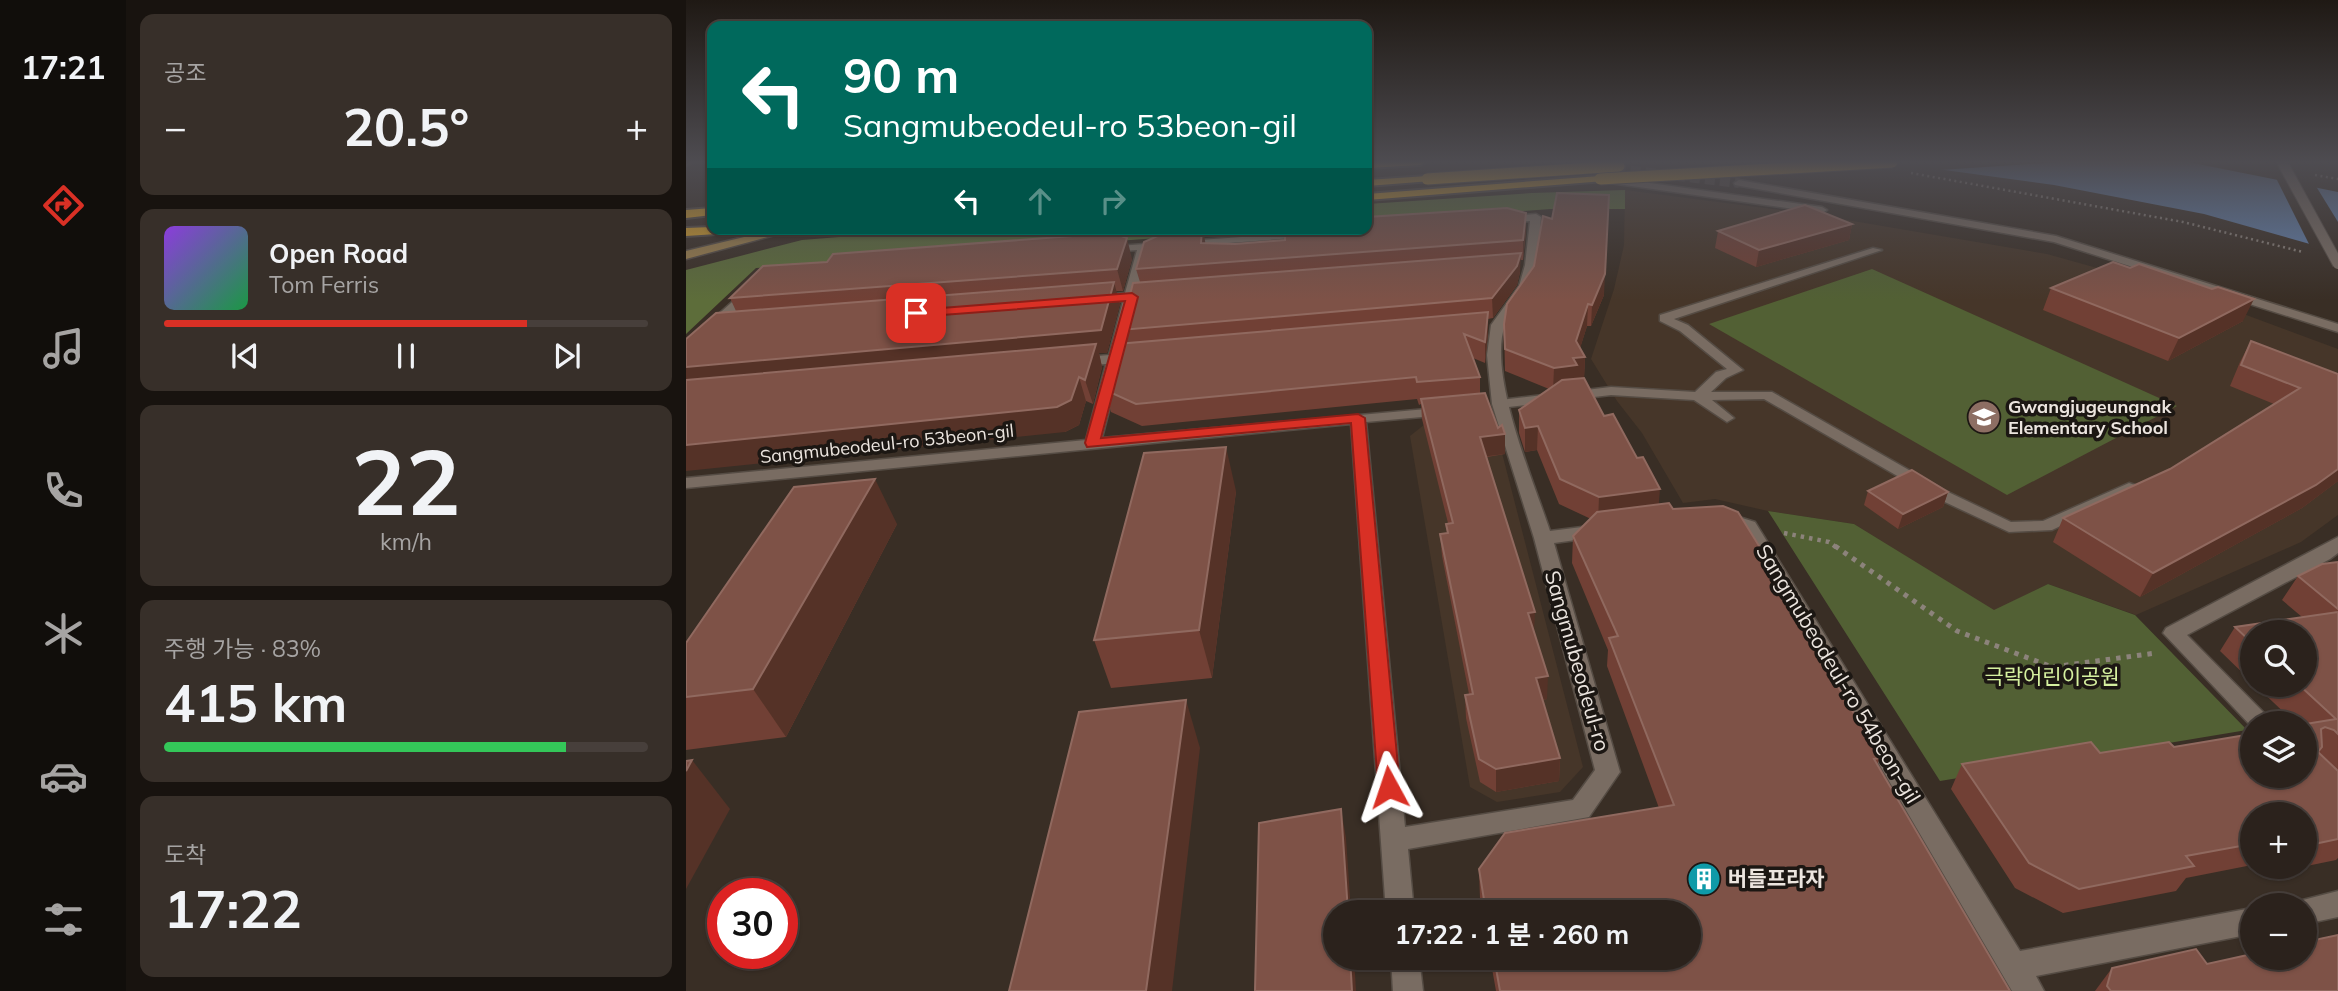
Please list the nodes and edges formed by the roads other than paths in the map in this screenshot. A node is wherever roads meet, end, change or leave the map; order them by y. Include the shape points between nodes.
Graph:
1 (1816, 208) edge
2 (1882, 208) edge
3 (2307, 208) edge
4 (707, 212) edge
5 (686, 214) edge
6 (1483, 221) edge
7 (707, 231) edge
8 (686, 232) edge
9 (768, 235) edge
10 (1295, 235) edge
11 (1144, 246) junction
12 (1090, 250) edge
13 (1877, 250) dead end
14 (686, 255) edge
15 (2338, 264) edge
16 (2149, 270) junction
17 (759, 281) edge
18 (1160, 295) edge
19 (1132, 297) junction
20 (1078, 301) edge
21 (734, 328) edge
22 (2338, 328) edge
23 (708, 330) junction
24 (686, 351) edge
25 (1156, 355) edge
26 (1116, 359) junction
27 (1061, 364) edge
28 (1698, 396) junction
29 (1493, 405) junction
30 (1461, 408) edge
31 (1358, 418) junction
32 (1727, 418) dead end
33 (1093, 443) junction
34 (2141, 482) edge
35 (686, 483) edge
36 (1703, 517) edge
37 (1623, 528) edge
38 (1542, 538) junction
39 (2333, 555) edge
40 (2251, 711) edge
41 (1393, 840) junction
42 (1399, 900) edge
43 (2338, 904) edge
44 (2317, 908) edge
45 (2240, 922) edge
46 (2013, 966) junction
47 (1406, 970) edge
48 (1408, 991) edge
49 (2029, 991) edge

1 - 16 street via 1953,229
2 - 16 street via 2056,239
3 - 15 street, bridge
4 - 5 highway
6 - 29 street via 1536,217 1517,302 1492,326
7 - 8 highway
9 - 14 main road
10 - 11 street
11 - 12 street
11 - 19 street
13 - 28 lane via 1664,318 1684,328 1735,370 1721,375
16 - 22 street
17 - 23 street
18 - 19 street
19 - 20 street
19 - 26 street
21 - 23 street
23 - 24 street
25 - 26 street
26 - 27 street
26 - 33 street
28 - 29 lane via 1611,391
28 - 32 lane
28 - 34 lane via 1767,396 1938,493 2009,527 2046,526
29 - 38 street, Sangmubeodeul-ro
30 - 31 street
31 - 33 street, Sangmubeodeul-ro 53beon-gil
31 - 41 street
33 - 35 street, Sangmubeodeul-ro 53beon-gil
36 - 46 street, Sangmubeodeul-ro 54beon-gil via 1749,526
37 - 38 street
38 - 41 street, Sangmubeodeul-ro via 1608,772 1580,809
39 - 40 street via 2173,633
41 - 42 street
43 - 44 street
45 - 46 street
46 - 49 street, Sangmubeodeul-ro 54beon-gil
47 - 48 street

